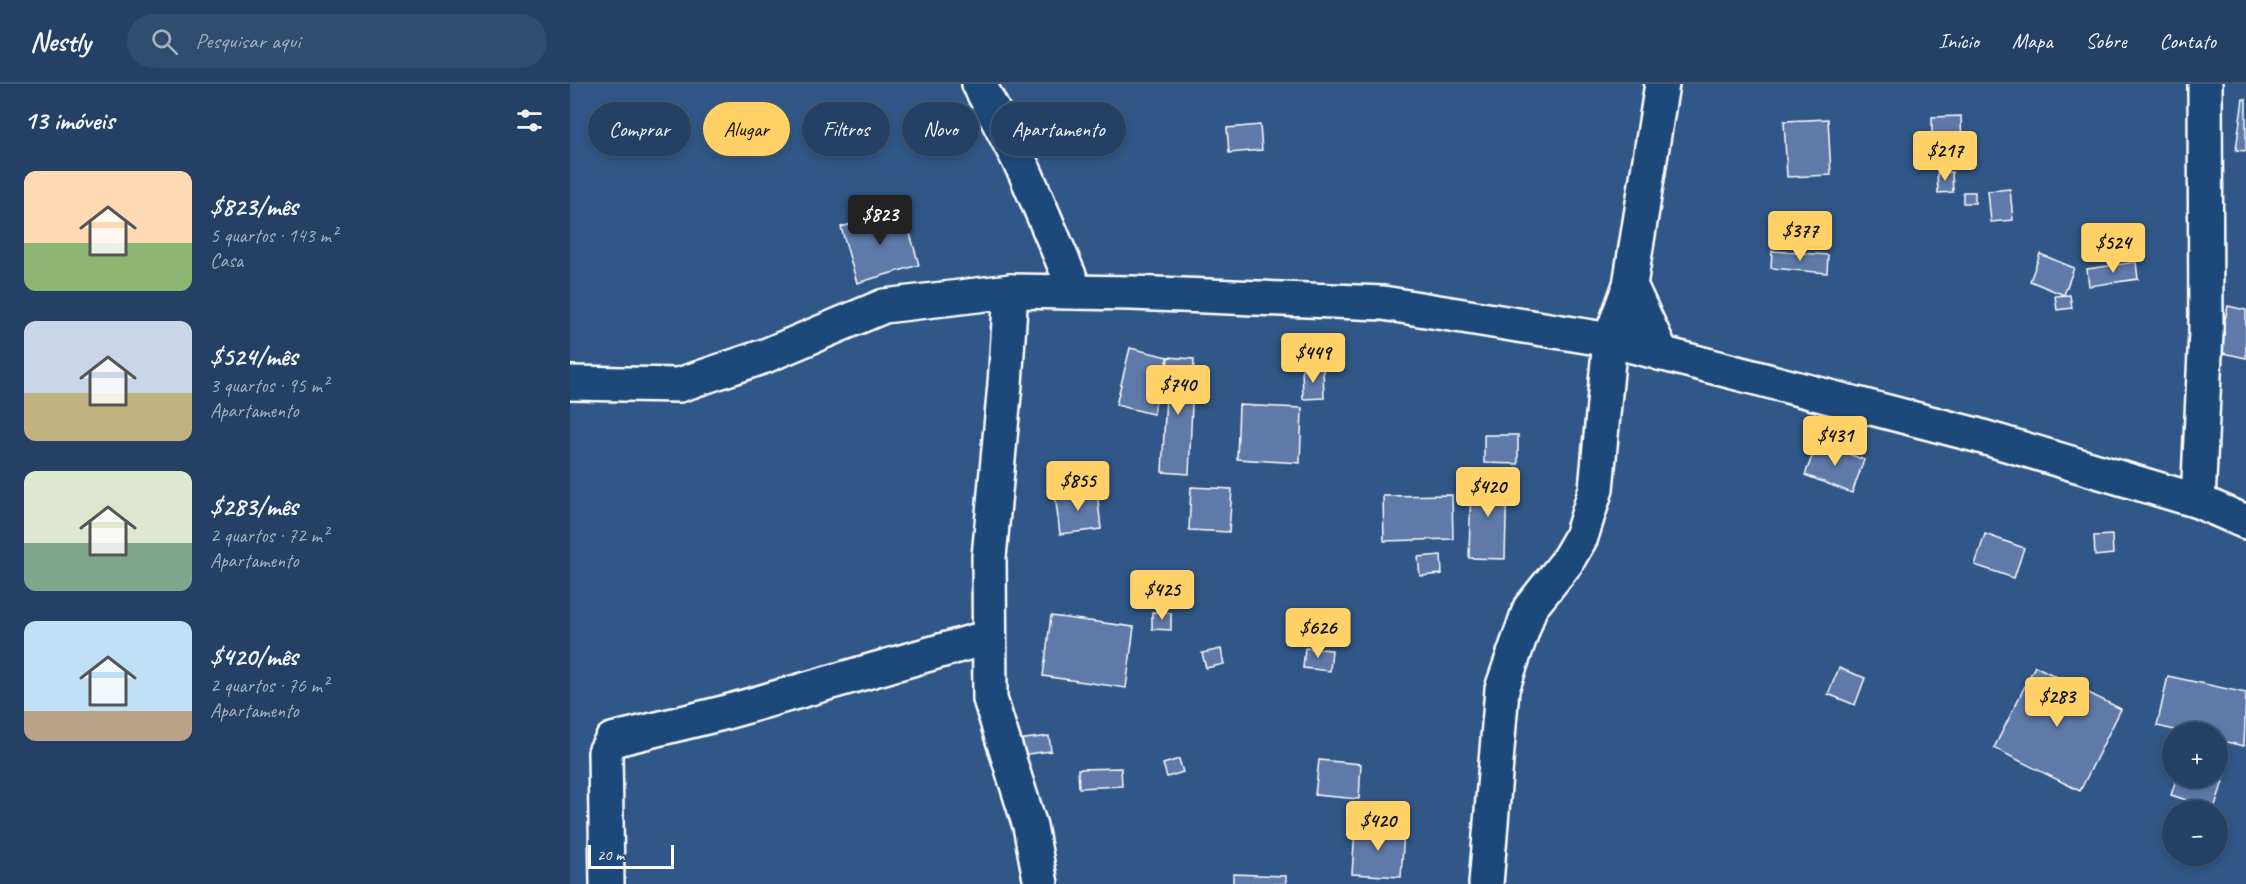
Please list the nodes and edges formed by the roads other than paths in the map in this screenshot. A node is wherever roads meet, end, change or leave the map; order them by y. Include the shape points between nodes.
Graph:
1 (980, 84) edge
2 (1662, 84) edge
3 (2205, 84) edge
4 (1630, 285) junction
5 (1011, 291) junction
6 (1076, 292) junction
7 (1610, 340) junction
8 (1662, 354) junction
9 (570, 383) edge
10 (2198, 501) junction
11 (2246, 522) edge
12 (989, 637) junction
13 (607, 884) edge
14 (1041, 884) edge
15 (1486, 884) edge

1 - 6 street via 1025,172
2 - 4 street
3 - 10 street via 2206,332
4 - 7 street
4 - 8 street
5 - 6 street
5 - 9 street via 884,306 765,356 679,385
5 - 12 street via 989,557
6 - 7 street via 1383,303
7 - 8 street
7 - 15 street via 1596,489 1581,537 1530,608 1502,689
8 - 10 street via 1976,435
10 - 11 street
12 - 13 street via 723,713 612,740 605,752
12 - 14 street via 990,699 1030,826

